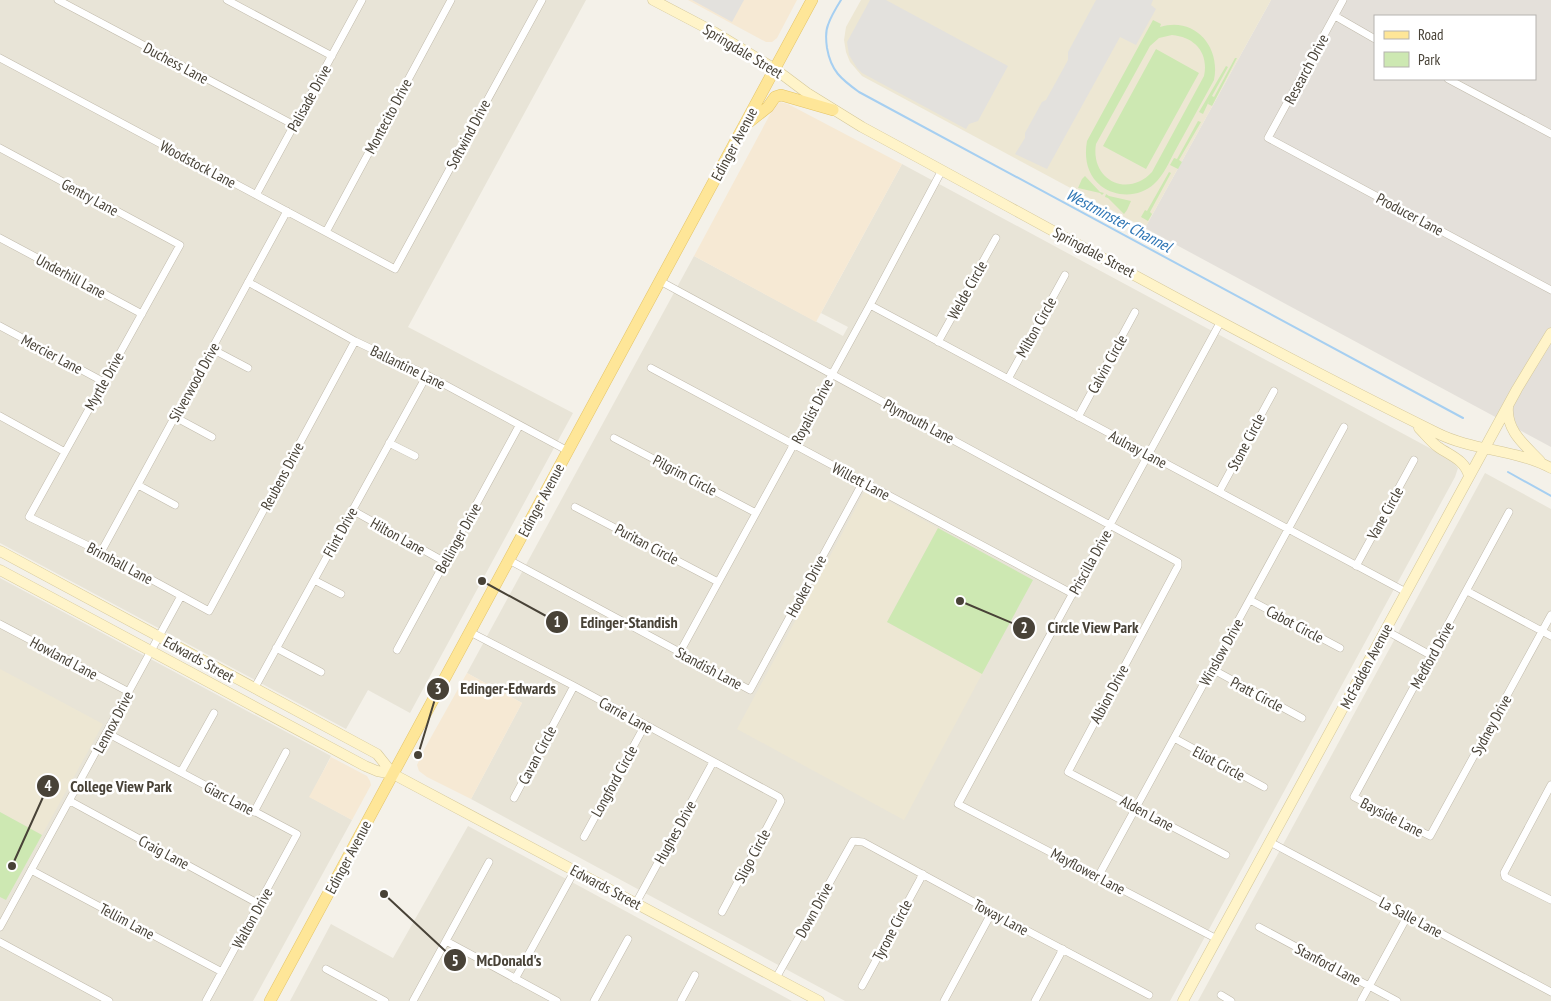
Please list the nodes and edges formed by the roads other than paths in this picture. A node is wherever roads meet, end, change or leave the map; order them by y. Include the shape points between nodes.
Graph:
1 (58, 0) edge
2 (362, 0) edge
3 (451, 0) edge
4 (653, 0) edge
5 (812, 0) edge
6 (1344, 0) edge
7 (230, 1) edge
8 (540, 1) edge
9 (1334, 16) junction
10 (1374, 38) edge
11 (332, 56) junction
12 (0, 58) edge
13 (775, 69) junction
14 (1450, 80) edge
15 (833, 110) junction
16 (294, 125) junction
17 (744, 126) junction
18 (1551, 134) edge
19 (1268, 138) joint
20 (0, 148) edge
21 (942, 170) junction
22 (256, 195) junction
23 (287, 211) junction
24 (326, 232) junction
25 (0, 238) edge
26 (996, 238) dead end
27 (180, 245) joint
28 (395, 269) joint
29 (1065, 275) dead end
30 (660, 281) junction
31 (248, 282) junction
32 (1551, 290) edge
33 (870, 305) junction
34 (1135, 312) dead end
35 (142, 314) junction
36 (1222, 321) junction
37 (0, 326) edge
38 (1551, 333) edge
39 (355, 341) junction
40 (938, 342) junction
41 (212, 349) junction
42 (248, 368) dead end
43 (651, 368) dead end
44 (832, 374) junction
45 (427, 375) junction
46 (1008, 379) junction
47 (104, 382) junction
48 (1274, 391) dead end
49 (1508, 406) junction
50 (0, 416) edge
51 (175, 417) junction
52 (1078, 417) junction
53 (1413, 422) junction
54 (519, 426) junction
55 (1344, 427) dead end
56 (212, 437) dead end
57 (614, 438) dead end
58 (389, 443) junction
59 (794, 445) junction
60 (1484, 450) junction
61 (568, 451) junction
62 (65, 452) junction
63 (1149, 454) junction
64 (415, 456) dead end
65 (1414, 460) dead end
66 (1546, 466) edge
67 (1469, 476) junction
68 (863, 482) junction
69 (138, 485) junction
70 (1219, 492) junction
71 (175, 505) dead end
72 (575, 507) dead end
73 (352, 510) junction
74 (1509, 512) dead end
75 (756, 513) junction
76 (29, 517) joint
77 (1110, 525) junction
78 (1288, 529) junction
79 (0, 551) edge
80 (101, 552) junction
81 (509, 560) junction
82 (445, 562) junction
83 (1178, 562) joint
84 (1356, 566) junction
85 (0, 570) edge
86 (314, 580) junction
87 (718, 582) junction
88 (1406, 592) junction
89 (1467, 592) junction
90 (341, 594) dead end
91 (1072, 594) junction
92 (182, 596) junction
93 (1250, 600) junction
94 (209, 611) joint
95 (1551, 615) edge
96 (0, 624) edge
97 (1385, 630) junction
98 (1542, 631) junction
99 (470, 632) junction
100 (1551, 636) edge
101 (159, 637) junction
102 (276, 648) junction
103 (1340, 648) dead end
104 (397, 650) dead end
105 (151, 652) junction
106 (680, 652) junction
107 (1432, 656) junction
108 (1212, 669) junction
109 (321, 672) dead end
110 (574, 686) junction
111 (254, 689) junction
112 (750, 690) joint
113 (129, 692) junction
114 (214, 713) dead end
115 (1302, 718) dead end
116 (645, 725) junction
117 (107, 733) junction
118 (1174, 738) junction
119 (286, 752) dead end
120 (713, 762) junction
121 (181, 772) junction
122 (1068, 772) joint
123 (393, 774) junction
124 (1551, 785) edge
125 (1264, 787) dead end
126 (1354, 797) joint
127 (514, 798) dead end
128 (781, 800) joint
129 (70, 802) junction
130 (958, 804) joint
131 (1136, 808) junction
132 (254, 812) junction
133 (297, 834) joint
134 (584, 836) dead end
135 (1430, 836) joint
136 (853, 841) joint
137 (1270, 842) junction
138 (1226, 855) dead end
139 (489, 862) dead end
140 (32, 870) junction
141 (575, 870) junction
142 (922, 874) junction
143 (1098, 876) junction
144 (1551, 900) edge
145 (636, 903) junction
146 (259, 904) junction
147 (722, 912) dead end
148 (992, 912) junction
149 (1408, 915) junction
150 (0, 927) edge
151 (1259, 927) dead end
152 (628, 938) dead end
153 (1217, 940) junction
154 (446, 941) junction
155 (0, 942) edge
156 (1063, 949) junction
157 (326, 969) dead end
158 (222, 972) junction
159 (695, 975) dead end
160 (776, 978) junction
161 (516, 979) junction
162 (862, 986) dead end
163 (1369, 986) junction
164 (1551, 992) edge
165 (1150, 995) dead end
166 (1221, 995) dead end
167 (109, 1001) edge
168 (206, 1001) edge
169 (270, 1001) edge
170 (385, 1001) edge
171 (413, 1001) edge
172 (557, 1001) edge
173 (594, 1001) edge
174 (681, 1001) edge
175 (819, 1001) edge
176 (944, 1001) edge
177 (1035, 1001) edge
178 (1183, 1001) edge
179 (1231, 1001) edge
180 (1360, 1001) edge
181 (1397, 1001) edge

1 - 16 street, Duchess Lane
2 - 11 street, Palisade Drive
3 - 24 street, Montecito Drive
4 - 13 main road, Springdale Street
5 - 13 main road, Edinger Avenue
6 - 9 street, Research Drive
7 - 11 street
8 - 28 street, Softwind Drive
9 - 10 street
9 - 19 street, Research Drive
11 - 16 street, Palisade Drive
12 - 22 street, Woodstock Lane
13 - 15 main road, Springdale Street
13 - 17 main road, Edinger Avenue
14 - 18 street
15 - 17 main road via 775,96 768,107
15 - 21 main road, Springdale Street
16 - 22 street, Palisade Drive
17 - 30 main road, Edinger Avenue
19 - 32 street, Producer Lane
20 - 27 street, Gentry Lane
21 - 33 street, Royalist Drive
21 - 36 main road, Springdale Street
22 - 23 street, Woodstock Lane
23 - 24 street, Woodstock Lane
23 - 31 street, Silverwood Drive
24 - 28 street, Woodstock Lane
25 - 35 street, Underhill Lane
26 - 40 street, Welde Circle
27 - 35 street, Myrtle Drive
29 - 46 street, Milton Circle
30 - 44 street, Plymouth Lane
30 - 61 main road, Edinger Avenue
31 - 39 street, Ballantine Lane
31 - 41 street, Silverwood Drive
33 - 40 street, Aulnay Lane
33 - 44 street, Royalist Drive
34 - 52 street, Calvin Circle
35 - 47 street, Myrtle Drive
36 - 53 main road, Springdale Street
36 - 63 street, Priscilla Drive
37 - 47 street, Mercier Lane
38 - 49 main road, McFadden Avenue
39 - 45 street, Ballantine Lane
39 - 94 street, Reubens Drive
40 - 46 street, Aulnay Lane
41 - 42 street
41 - 51 street, Silverwood Drive
43 - 59 street, Willett Lane
44 - 59 street, Royalist Drive
44 - 77 street, Plymouth Lane
45 - 54 street, Ballantine Lane
45 - 58 street, Flint Drive
46 - 52 street, Aulnay Lane
47 - 62 street, Myrtle Drive
48 - 70 street, Stone Circle
49 - 60 main road, McFadden Avenue
49 - 66 main road via 1512,430
50 - 62 street
51 - 56 street
51 - 69 street, Silverwood Drive
52 - 63 street, Aulnay Lane
53 - 60 main road, Springdale Street via 1446,438
53 - 67 main road via 1437,446 1460,460
54 - 61 street, Ballantine Lane
54 - 82 street, Bellinger Drive
55 - 78 street, Winslow Drive
57 - 75 street, Pilgrim Circle
58 - 64 street
58 - 73 street, Flint Drive
59 - 68 street, Willett Lane
59 - 75 street, Royalist Drive
60 - 66 main road, Springdale Street via 1513,454
60 - 67 main road, McFadden Avenue
61 - 81 main road, Edinger Avenue
62 - 76 street, Myrtle Drive
63 - 70 street, Aulnay Lane
63 - 77 street, Priscilla Drive
65 - 84 street, Vane Circle
67 - 88 main road, McFadden Avenue
68 - 91 street, Willett Lane
68 - 112 street, Hooker Drive
69 - 71 street
69 - 80 street, Silverwood Drive
70 - 78 street, Aulnay Lane
72 - 87 street, Puritan Circle
73 - 82 street, Hilton Lane
73 - 86 street, Flint Drive
74 - 89 street, Medford Drive
75 - 87 street, Royalist Drive
76 - 80 street, Brimhall Lane
77 - 83 street, Plymouth Lane
77 - 91 street, Priscilla Drive
78 - 84 street, Aulnay Lane
78 - 93 street, Winslow Drive
79 - 101 main road, Edwards Street
80 - 92 street, Brimhall Lane
81 - 99 main road, Edinger Avenue
81 - 106 street, Standish Lane
82 - 104 street, Bellinger Drive
83 - 122 street, Albion Drive
84 - 88 street, Aulnay Lane
85 - 105 main road, Edwards Street
86 - 90 street
86 - 102 street, Flint Drive
87 - 106 street, Royalist Drive
88 - 97 main road, McFadden Avenue
89 - 98 street
89 - 107 street, Medford Drive
91 - 130 street, Priscilla Drive
92 - 94 street, Brimhall Lane
92 - 101 street, Lennox Drive
93 - 103 street, Cabot Circle
93 - 108 street, Winslow Drive
95 - 98 street, Sydney Drive
96 - 113 street, Howland Lane
97 - 107 street
97 - 137 main road, McFadden Avenue
98 - 100 street
98 - 135 street, Sydney Drive
99 - 110 street, Carrie Lane
99 - 123 main road, Edinger Avenue
101 - 105 street, Lennox Drive
101 - 111 main road, Edwards Street
102 - 109 street
102 - 111 street, Flint Drive
105 - 113 street, Lennox Drive
105 - 123 main road, Edwards Street via 374,771
106 - 112 street, Standish Lane
107 - 126 street, Medford Drive
108 - 115 street, Pratt Circle
108 - 118 street, Winslow Drive
110 - 116 street, Carrie Lane
110 - 127 street, Cavan Circle
111 - 123 main road, Edwards Street via 377,754
113 - 117 street, Lennox Drive
114 - 121 street
116 - 120 street, Carrie Lane
116 - 134 street, Longford Circle
117 - 121 street, Giarc Lane
117 - 129 street, Lennox Drive
118 - 125 street, Eliot Circle
118 - 131 street, Winslow Drive
119 - 132 street
120 - 128 street, Carrie Lane
120 - 145 street, Hughes Drive
121 - 132 street, Giarc Lane
122 - 131 street, Alden Lane
123 - 141 main road, Edwards Street
123 - 169 main road, Edinger Avenue
124 - 144 street via 1504,873 1505,877
126 - 135 street, Bayside Lane
128 - 147 street, Sligo Circle
129 - 140 street, Lennox Drive
129 - 146 street, Craig Lane
130 - 143 street, Mayflower Lane
131 - 138 street, Alden Lane
131 - 143 street, Winslow Drive
132 - 133 street, Giarc Lane
133 - 146 street, Walton Drive
136 - 142 street, Toway Lane via 863,842
136 - 160 street, Down Drive
137 - 149 street, La Salle Lane
137 - 153 main road, McFadden Avenue
139 - 154 street
140 - 150 street, Lennox Drive
140 - 158 street, Tellim Lane
141 - 145 main road, Edwards Street
141 - 161 street
142 - 148 street, Toway Lane
142 - 162 street, Tyrone Circle
143 - 153 street, Mayflower Lane
145 - 160 main road, Edwards Street
146 - 158 street, Walton Drive
148 - 156 street, Toway Lane
148 - 176 street
149 - 163 street
149 - 164 street, La Salle Lane
151 - 163 street, Stanford Lane
152 - 173 street
153 - 178 main road, McFadden Avenue
154 - 161 street
154 - 171 street
155 - 167 street
156 - 165 street, Toway Lane
156 - 177 street
157 - 170 street
158 - 168 street, Walton Drive
159 - 174 street
160 - 175 main road, Edwards Street
161 - 172 street
163 - 180 street
163 - 181 street, Stanford Lane
166 - 179 street

